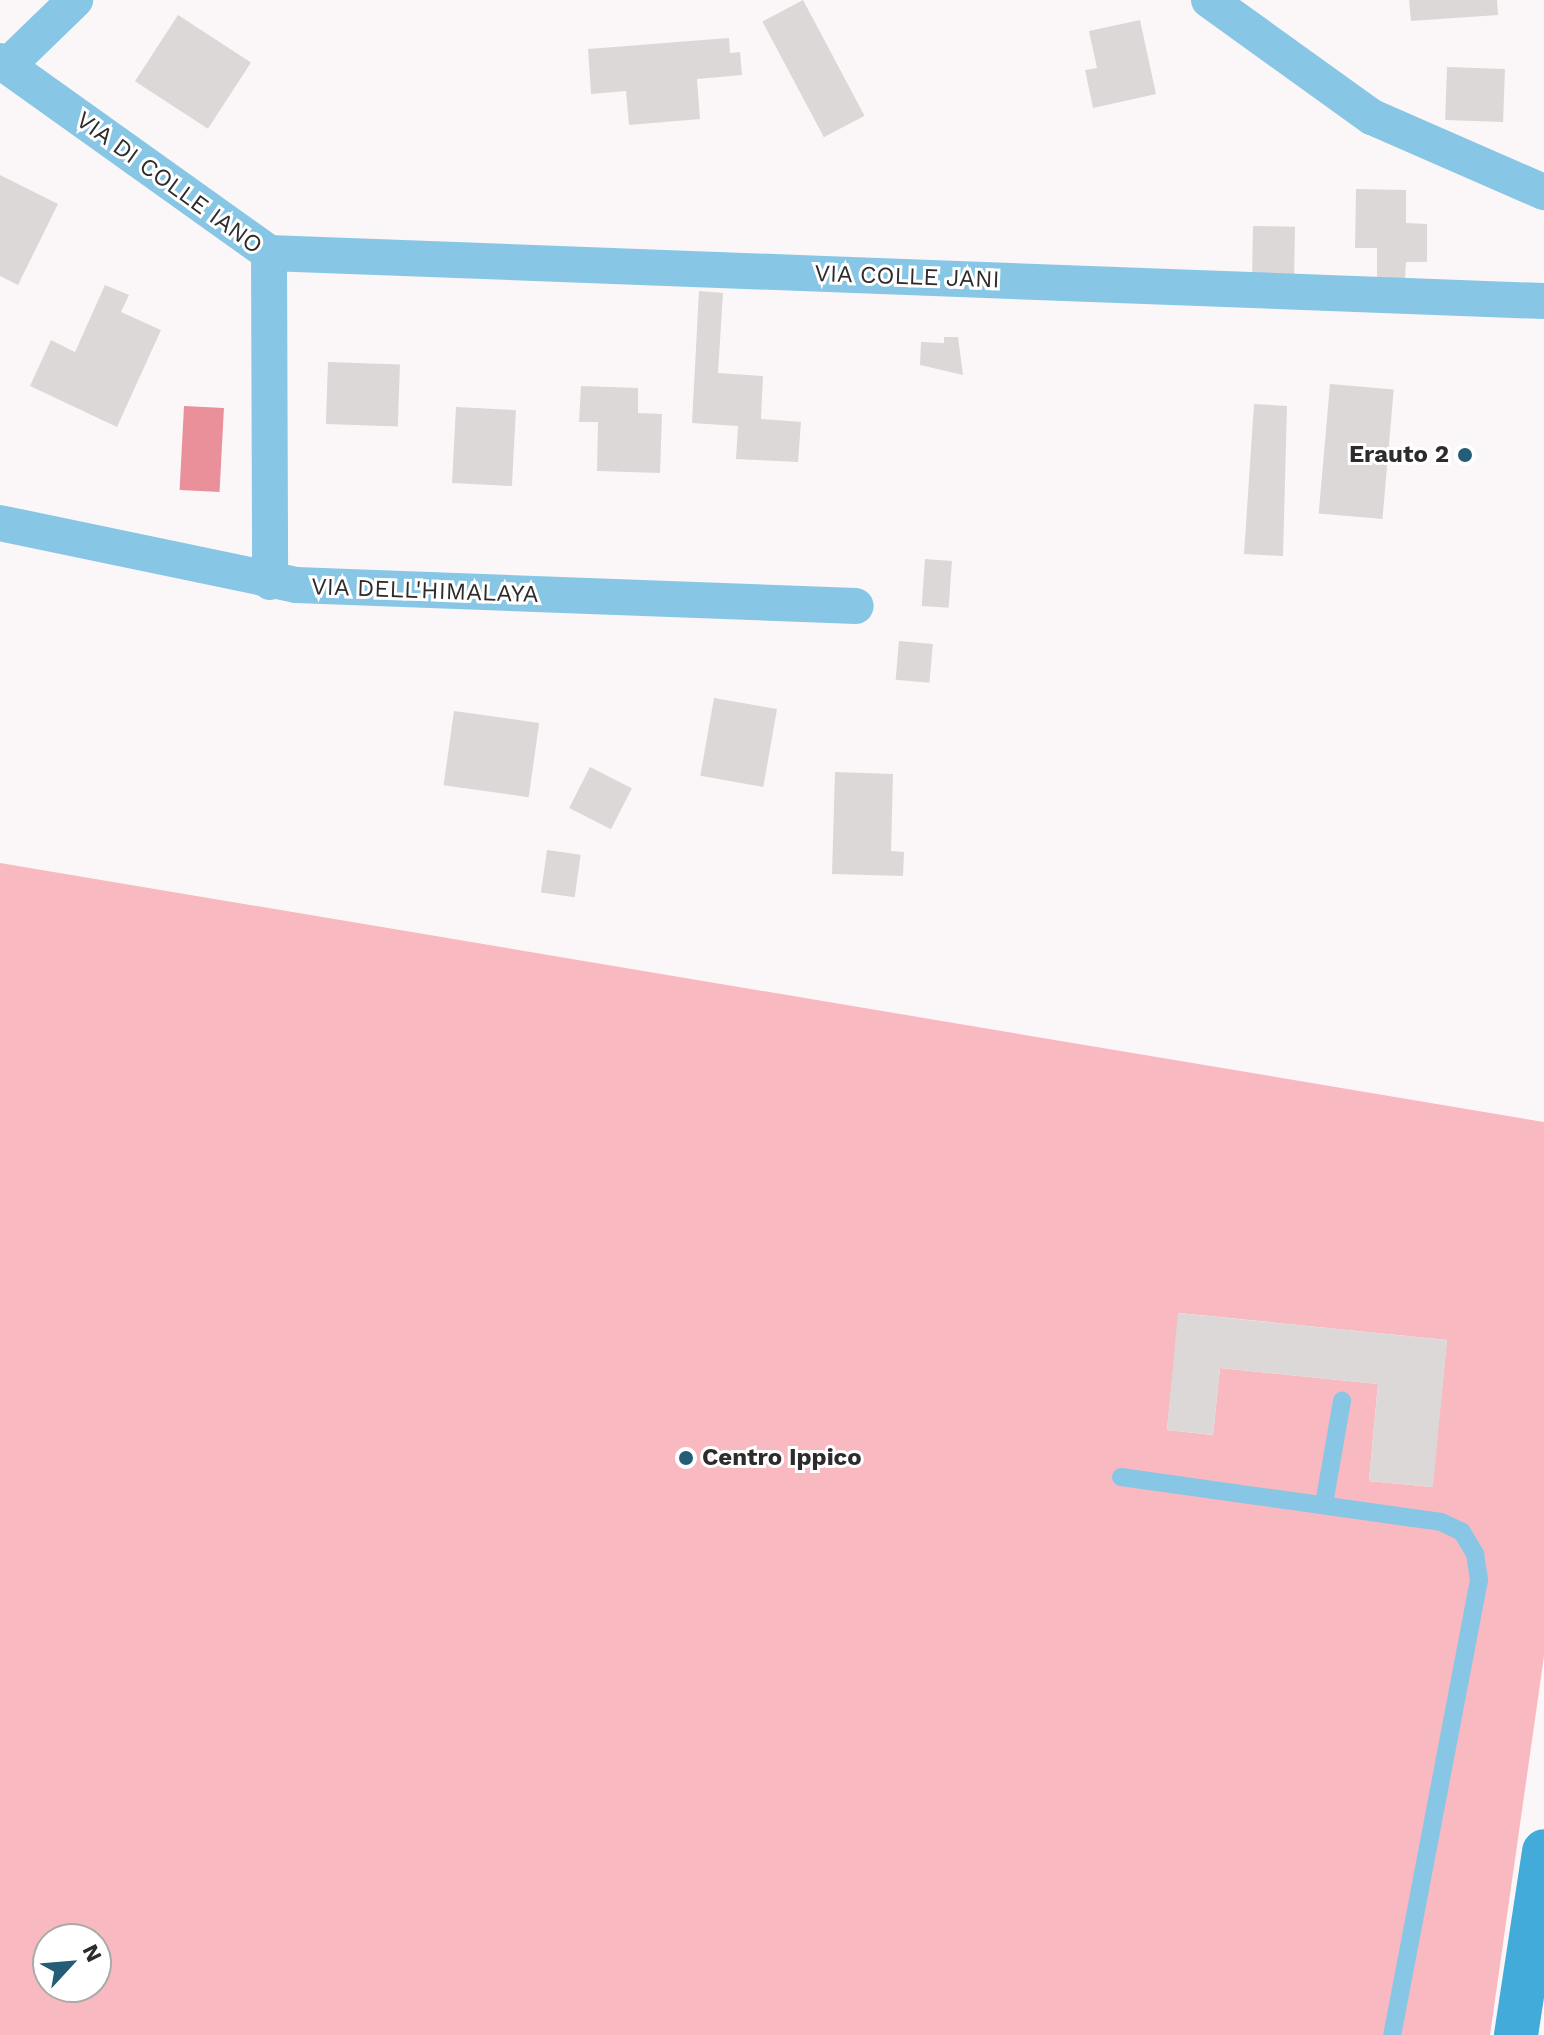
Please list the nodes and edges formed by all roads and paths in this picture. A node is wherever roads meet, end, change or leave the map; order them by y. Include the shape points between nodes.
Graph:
1 (75, 0) edge
2 (1209, 0) edge
3 (4, 63) edge
4 (1544, 192) edge
5 (269, 253) junction
6 (1544, 301) edge
7 (0, 523) edge
8 (270, 582) junction
9 (856, 606) dead end
10 (1342, 1401) dead end
11 (1121, 1477) dead end
12 (1324, 1504) junction
13 (1544, 1851) edge
14 (1392, 2035) edge
15 (1516, 2035) edge

1 - 3 street
2 - 4 street via 1372,117
3 - 5 street, VIA DI COLLE IANO
5 - 6 street, VIA COLLE JANI
5 - 8 street, VIA DI COLLE IANO
7 - 8 street, VIA DELL'HIMALAYA
8 - 9 street, VIA DELL'HIMALAYA
10 - 12 lane
11 - 12 lane
12 - 14 lane via 1451,1525 1470,1542 1479,1568
13 - 15 main road

